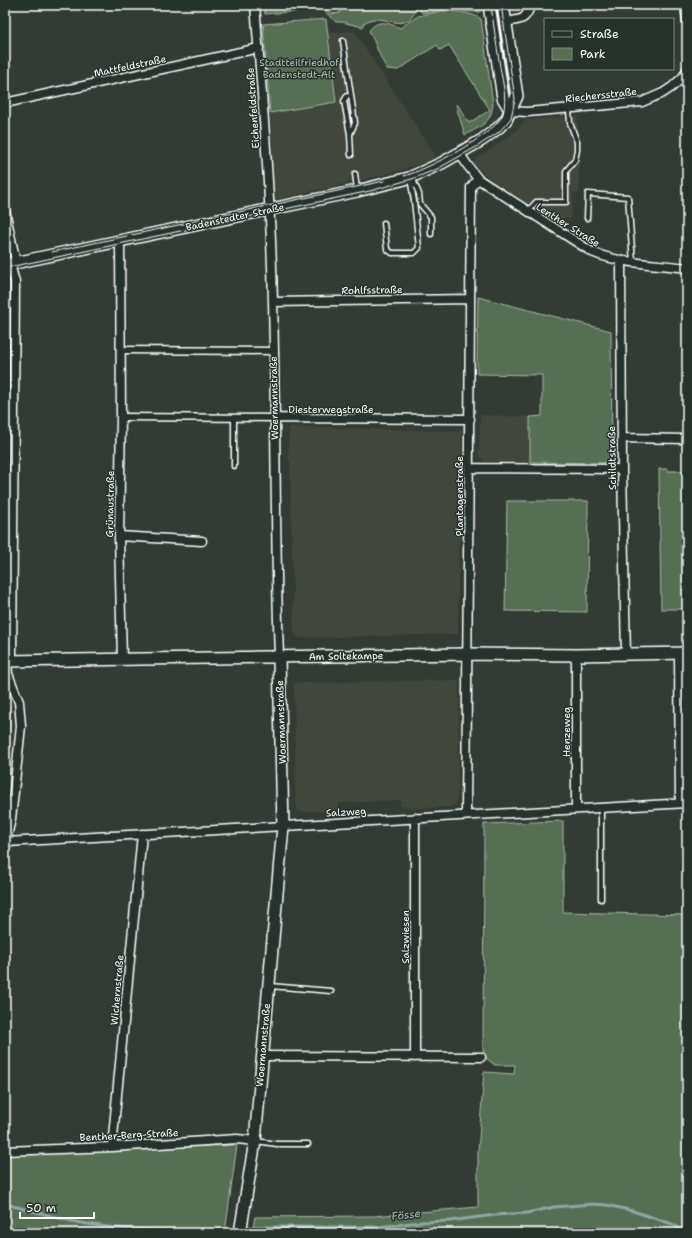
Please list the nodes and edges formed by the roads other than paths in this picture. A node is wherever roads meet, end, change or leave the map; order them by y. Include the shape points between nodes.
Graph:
1 (255, 5) edge
2 (489, 5) edge
3 (502, 5) edge
4 (532, 5) edge
5 (685, 5) edge
6 (687, 21) edge
7 (505, 22) junction
8 (343, 41) dead end
9 (259, 48) junction
10 (686, 75) edge
11 (347, 96) dead end
12 (5, 103) edge
13 (569, 109) junction
14 (511, 111) junction
15 (350, 134) junction
16 (460, 154) junction
17 (350, 155) dead end
18 (355, 174) dead end
19 (410, 177) junction
20 (478, 179) junction
21 (357, 191) junction
22 (5, 210) edge
23 (270, 210) junction
24 (528, 212) junction
25 (587, 218) dead end
26 (384, 223) dead end
27 (431, 234) dead end
28 (120, 241) junction
29 (621, 260) junction
30 (633, 262) junction
31 (11, 264) edge
32 (687, 268) edge
33 (470, 299) junction
34 (273, 302) junction
35 (121, 350) junction
36 (274, 351) junction
37 (121, 417) junction
38 (234, 418) junction
39 (274, 418) junction
40 (470, 419) junction
41 (622, 438) junction
42 (687, 438) edge
43 (234, 466) dead end
44 (470, 468) junction
45 (622, 469) junction
46 (120, 536) junction
47 (202, 541) dead end
48 (683, 653) edge
49 (468, 654) junction
50 (576, 655) junction
51 (626, 655) junction
52 (279, 657) junction
53 (122, 659) junction
54 (8, 661) edge
55 (683, 803) edge
56 (601, 808) junction
57 (576, 809) junction
58 (466, 815) junction
59 (415, 818) junction
60 (283, 826) junction
61 (142, 834) junction
62 (6, 843) edge
63 (601, 899) dead end
64 (269, 986) junction
65 (331, 992) dead end
66 (262, 1056) junction
67 (415, 1057) junction
68 (481, 1057) dead end
69 (255, 1141) junction
70 (308, 1144) dead end
71 (112, 1147) junction
72 (5, 1151) edge
73 (240, 1233) edge

1 - 9 street, Eichenfeldstraße
2 - 14 street via 503,98
3 - 7 street
4 - 7 street via 523,19
5 - 6 street
7 - 14 street via 517,96
8 - 15 lane via 355,123
9 - 12 street, Mattfeldstraße
9 - 23 street, Eichenfeldstraße
10 - 13 street, Riechersstraße via 663,93 642,102
11 - 15 lane via 344,100
13 - 14 street, Riechersstraße
13 - 24 lane via 577,150 575,160 566,171 566,202 536,202
14 - 16 street, Badenstedter Straße via 498,128
15 - 17 lane
16 - 19 street, Badenstedter Straße
16 - 20 street, Lenther Straße
18 - 21 lane
19 - 21 street, Badenstedter Straße
19 - 26 lane via 417,251 389,251
19 - 27 lane via 419,194 420,204 431,217
20 - 24 street, Lenther Straße
20 - 33 street, Plantagenstraße via 471,187
21 - 23 street, Badenstedter Straße
22 - 31 street
23 - 28 street, Badenstedter Straße
23 - 34 street, Woermannstraße
24 - 29 street, Lenther Straße via 592,252
25 - 30 lane via 588,194 628,197
28 - 31 street, Badenstedter Straße
28 - 35 street, Grünaustraße
29 - 30 street, Lenther Straße
29 - 41 street, Schildtstraße
30 - 32 street, Lenther Straße
31 - 54 street via 15,282
33 - 34 street, Rohlfsstraße
33 - 40 street, Plantagenstraße
34 - 36 street, Woermannstraße
35 - 36 street
35 - 37 street, Grünaustraße
36 - 39 street, Woermannstraße
37 - 38 street, Diesterwegstraße
37 - 46 street, Grünaustraße
38 - 39 street, Diesterwegstraße
38 - 43 lane
39 - 40 street, Diesterwegstraße
39 - 52 street, Woermannstraße
40 - 44 street, Plantagenstraße
41 - 42 street
41 - 45 street, Schildtstraße
44 - 45 street
44 - 49 street, Plantagenstraße
45 - 51 street, Schildtstraße
46 - 47 street
46 - 53 street, Grünaustraße
48 - 51 street, Am Soltekampe
48 - 55 street
49 - 50 street, Am Soltekampe
49 - 52 street, Am Soltekampe
49 - 58 street, Plantagenstraße
50 - 51 street, Am Soltekampe
50 - 57 street, Henzeweg
52 - 53 street, Am Soltekampe
52 - 60 street, Woermannstraße
53 - 54 street, Am Soltekampe
54 - 62 street via 8,674 19,702 21,726
55 - 56 street, Salzweg
56 - 57 street, Salzweg
56 - 63 lane
57 - 58 street, Salzweg
58 - 59 street, Salzweg
59 - 60 street, Salzweg
59 - 67 street, Salzwiesen
60 - 61 street, Salzweg
60 - 64 street, Woermannstraße
61 - 62 street, Salzweg
61 - 71 street, Wichernstraße
64 - 65 lane
64 - 66 street, Woermannstraße
66 - 67 street
66 - 69 street, Woermannstraße
67 - 68 street
69 - 70 lane
69 - 71 street, Benther-Berg-Straße via 237,1138
69 - 73 street, Woermannstraße
71 - 72 street, Benther-Berg-Straße

